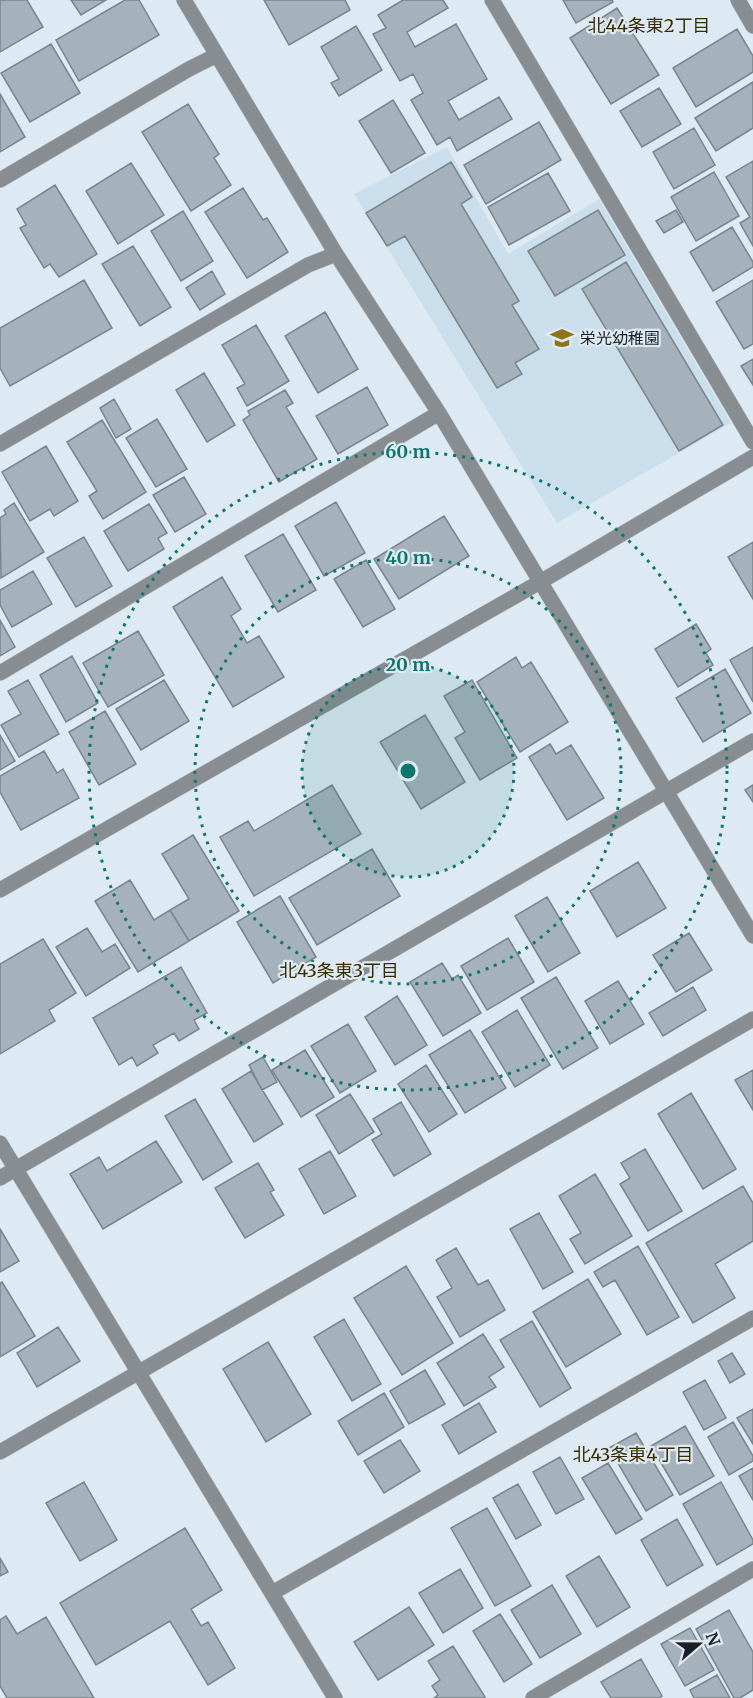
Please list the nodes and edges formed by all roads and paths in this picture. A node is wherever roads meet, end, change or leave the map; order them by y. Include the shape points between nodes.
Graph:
1 (184, 0) edge
2 (492, 0) edge
3 (738, 0) edge
4 (753, 26) edge
5 (217, 55) junction
6 (0, 180) edge
7 (336, 254) junction
8 (439, 413) junction
9 (753, 442) edge
10 (0, 444) edge
11 (753, 457) edge
12 (540, 582) junction
13 (0, 673) edge
14 (753, 741) edge
15 (666, 791) junction
16 (0, 890) edge
17 (753, 936) edge
18 (753, 1019) edge
19 (0, 1143) edge
20 (16, 1169) junction
21 (0, 1178) edge
22 (753, 1318) edge
23 (139, 1373) junction
24 (0, 1452) edge
25 (753, 1569) edge
26 (272, 1593) junction
27 (335, 1698) edge
28 (533, 1698) edge

1 - 5 street
2 - 9 street
3 - 4 street
5 - 6 street
5 - 7 street
7 - 8 street
7 - 10 street via 308,266
8 - 12 street
8 - 13 street
11 - 12 street
12 - 15 street
12 - 16 street
14 - 15 street
15 - 17 street
15 - 20 street
18 - 23 street
19 - 20 street
20 - 21 street
20 - 23 street
22 - 26 street
23 - 24 street
23 - 26 street
25 - 28 street
26 - 27 street

